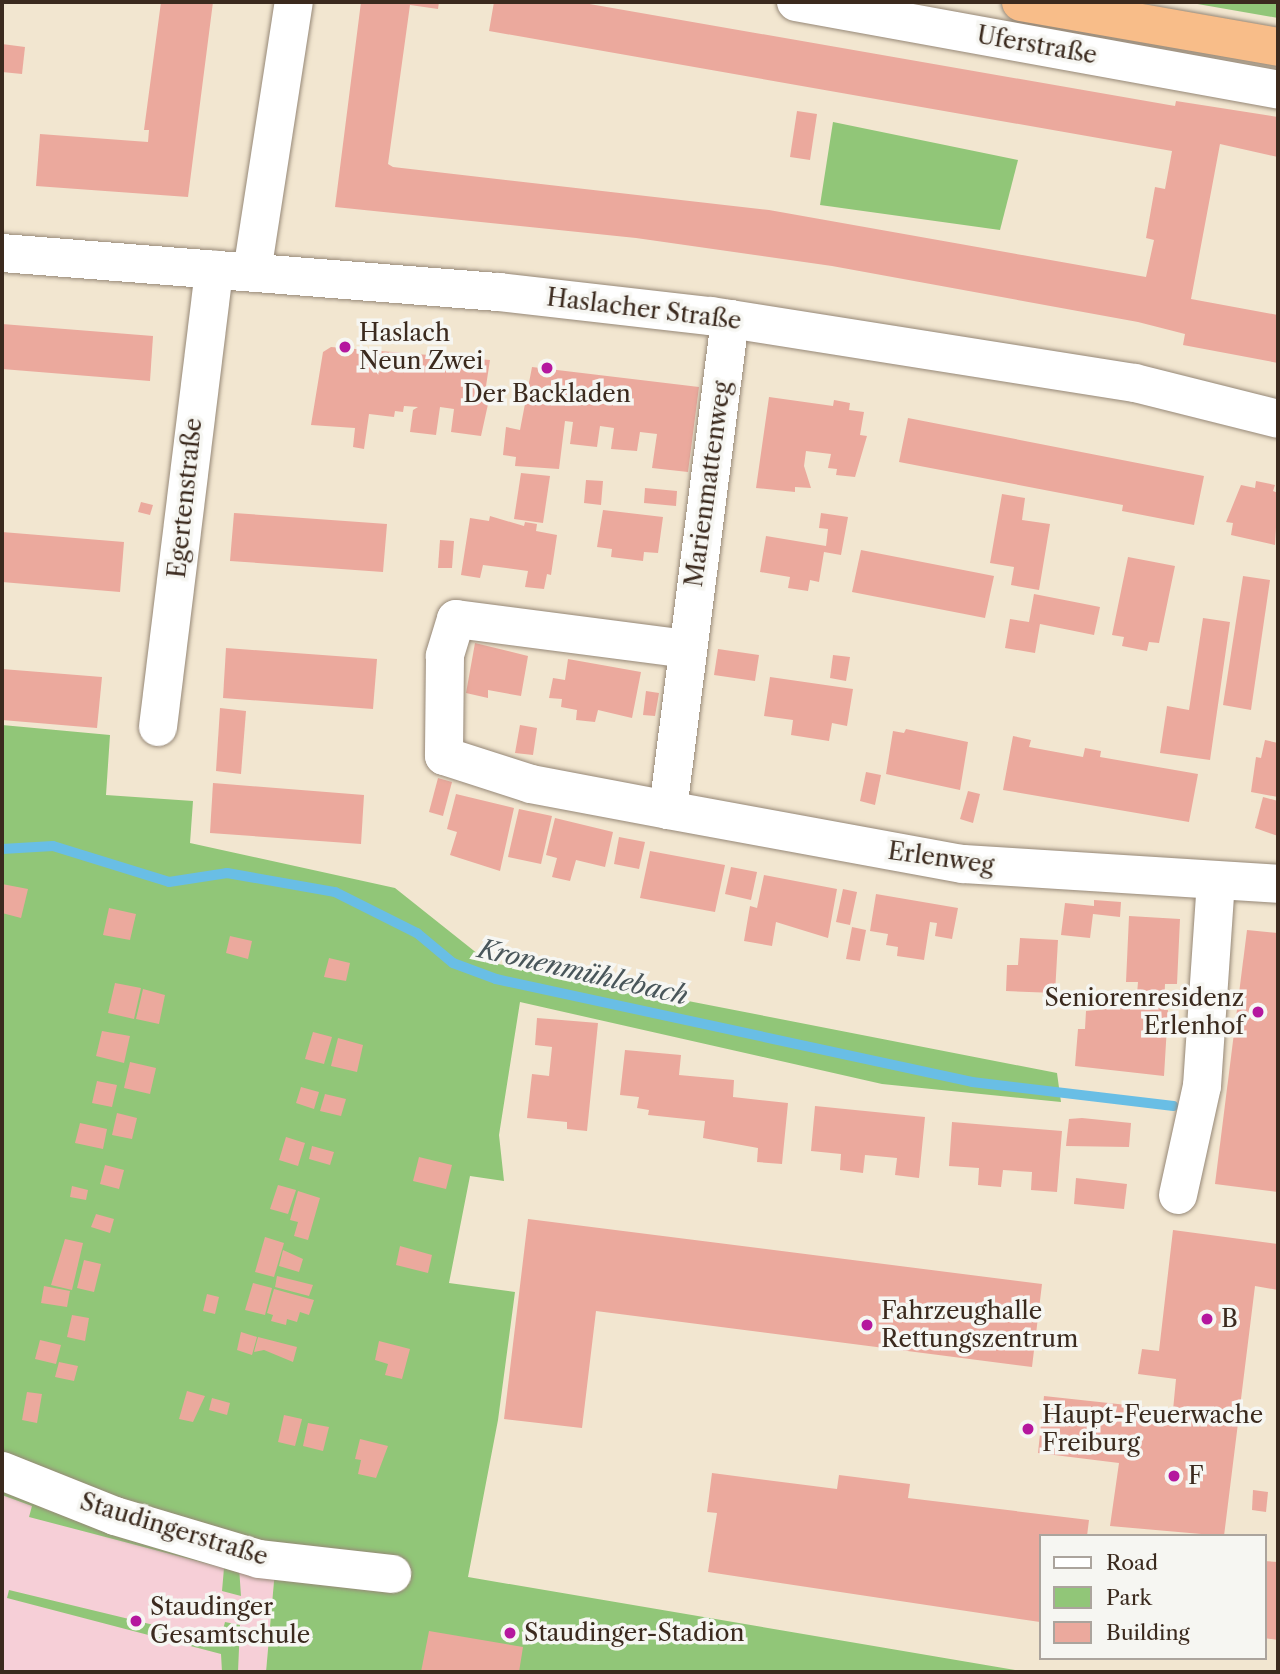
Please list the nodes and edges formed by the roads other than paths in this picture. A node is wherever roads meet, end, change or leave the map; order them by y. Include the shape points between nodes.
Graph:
1 (294, 2) edge
2 (796, 2) edge
3 (1021, 2) edge
4 (1278, 47) edge
5 (1278, 90) edge
6 (2, 253) edge
7 (214, 269) junction
8 (252, 272) junction
9 (730, 319) junction
10 (1278, 419) edge
11 (687, 649) junction
12 (158, 727) dead end
13 (668, 810) junction
14 (1216, 883) junction
15 (1278, 884) edge
16 (1178, 1195) dead end
17 (2, 1471) edge
18 (391, 1574) dead end

1 - 8 street
2 - 5 street, Uferstraße
3 - 4 highway
6 - 7 street, Haslacher Straße
7 - 8 street, Haslacher Straße
7 - 12 street, Egertenstraße
8 - 9 street, Haslacher Straße via 499,292
9 - 10 street, Haslacher Straße via 1135,383
9 - 11 street, Marienmattenweg
11 - 13 street, Marienmattenweg
11 - 13 street via 456,619 445,656 444,756 531,783
13 - 14 street, Erlenweg via 963,864
14 - 15 street, Erlenweg
14 - 16 street via 1202,1086
17 - 18 street, Staudingerstraße via 115,1516 259,1559

